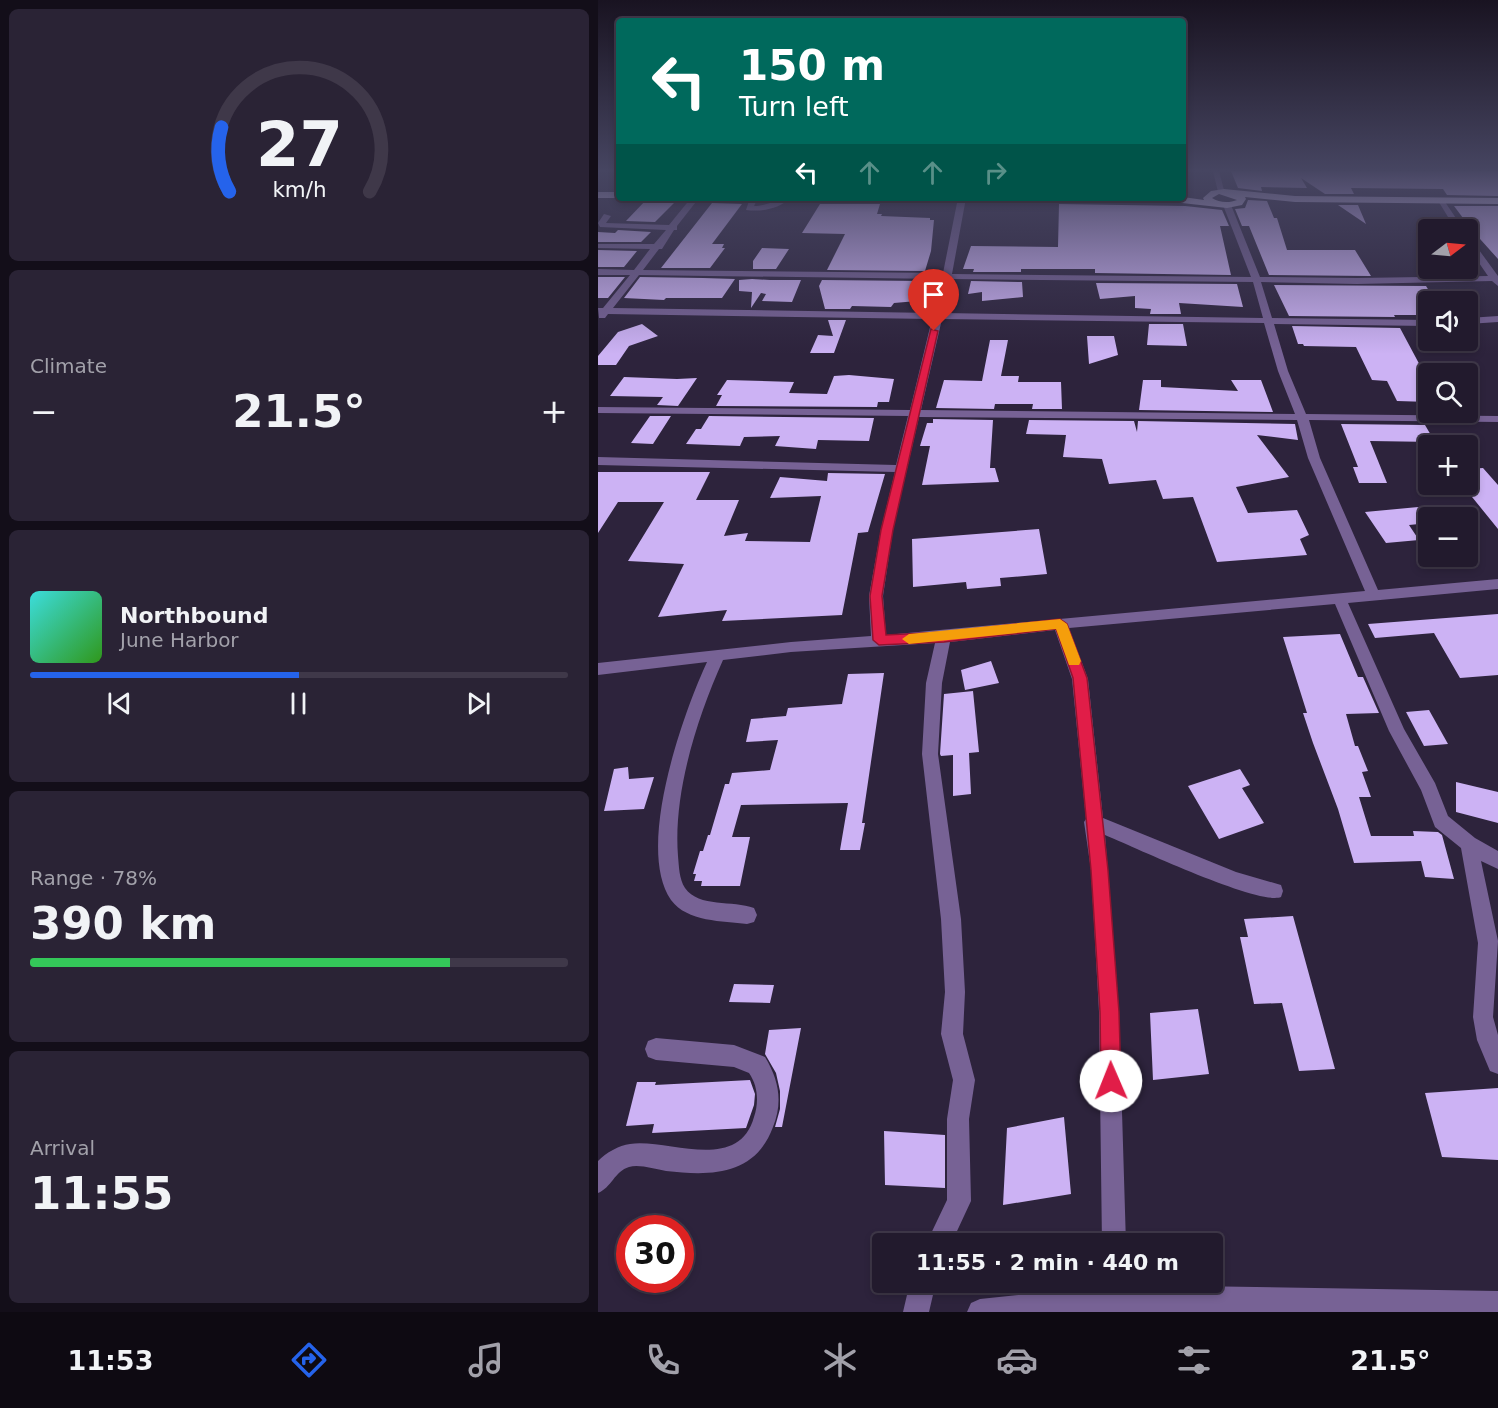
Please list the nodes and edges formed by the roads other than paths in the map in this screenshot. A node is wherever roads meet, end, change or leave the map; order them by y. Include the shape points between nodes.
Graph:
1 (671, 232) edge
2 (956, 232) edge
3 (1240, 232) edge
4 (598, 246) edge
5 (659, 247) junction
6 (1478, 255) edge
7 (598, 272) edge
8 (637, 273) junction
9 (947, 277) junction
10 (1256, 279) junction
11 (1496, 281) edge
12 (602, 312) edge
13 (937, 315) junction
14 (1498, 319) edge
15 (1478, 320) edge
16 (598, 321) edge
17 (1270, 321) junction
18 (1418, 323) edge
19 (598, 410) edge
20 (916, 413) junction
21 (1302, 417) junction
22 (1498, 419) edge
23 (598, 462) edge
24 (901, 469) junction
25 (1498, 584) edge
26 (1373, 594) junction
27 (1340, 600) junction
28 (1060, 624) junction
29 (944, 637) junction
30 (879, 640) junction
31 (716, 656) junction
32 (598, 669) edge
33 (1093, 822) junction
34 (1469, 844) junction
35 (1498, 861) edge
36 (1274, 891) dead end
37 (747, 915) dead end
38 (656, 1049) dead end
39 (1498, 1063) edge
40 (598, 1181) edge
41 (943, 1233) edge
42 (1114, 1233) edge
43 (920, 1293) edge
44 (1115, 1297) edge
45 (1498, 1304) edge
46 (916, 1312) edge
47 (980, 1312) edge

1 - 5 street
2 - 9 street
3 - 10 street
4 - 5 street
5 - 8 street
6 - 11 street
7 - 8 street
8 - 9 street
8 - 12 street
9 - 10 street
9 - 13 street
10 - 11 street
10 - 17 street
12 - 13 street
12 - 16 street
13 - 17 street
13 - 20 street
14 - 15 street
17 - 18 street
17 - 21 street via 1283,371
19 - 20 street
20 - 21 street
20 - 24 street
21 - 22 street
21 - 26 street via 1314,458
23 - 24 street
24 - 30 street via 876,596
25 - 26 street
26 - 27 street
27 - 28 street
27 - 34 street via 1397,731 1429,788 1436,813 1448,829
28 - 29 street
28 - 33 street via 1080,678
29 - 30 street
29 - 41 street via 934,683 930,754 952,919 952,1034 964,1080 958,1119 959,1201
30 - 31 street
31 - 32 street
31 - 37 street via 672,788 667,829 671,876 678,894 694,907
33 - 36 street via 1235,880
33 - 42 street via 1109,1012
34 - 35 street
34 - 39 street via 1488,943 1483,1017
38 - 40 street via 734,1056 757,1065 769,1088 765,1120 758,1136 733,1159 712,1162 631,1155 603,1170
43 - 46 street
44 - 45 street
44 - 47 street

